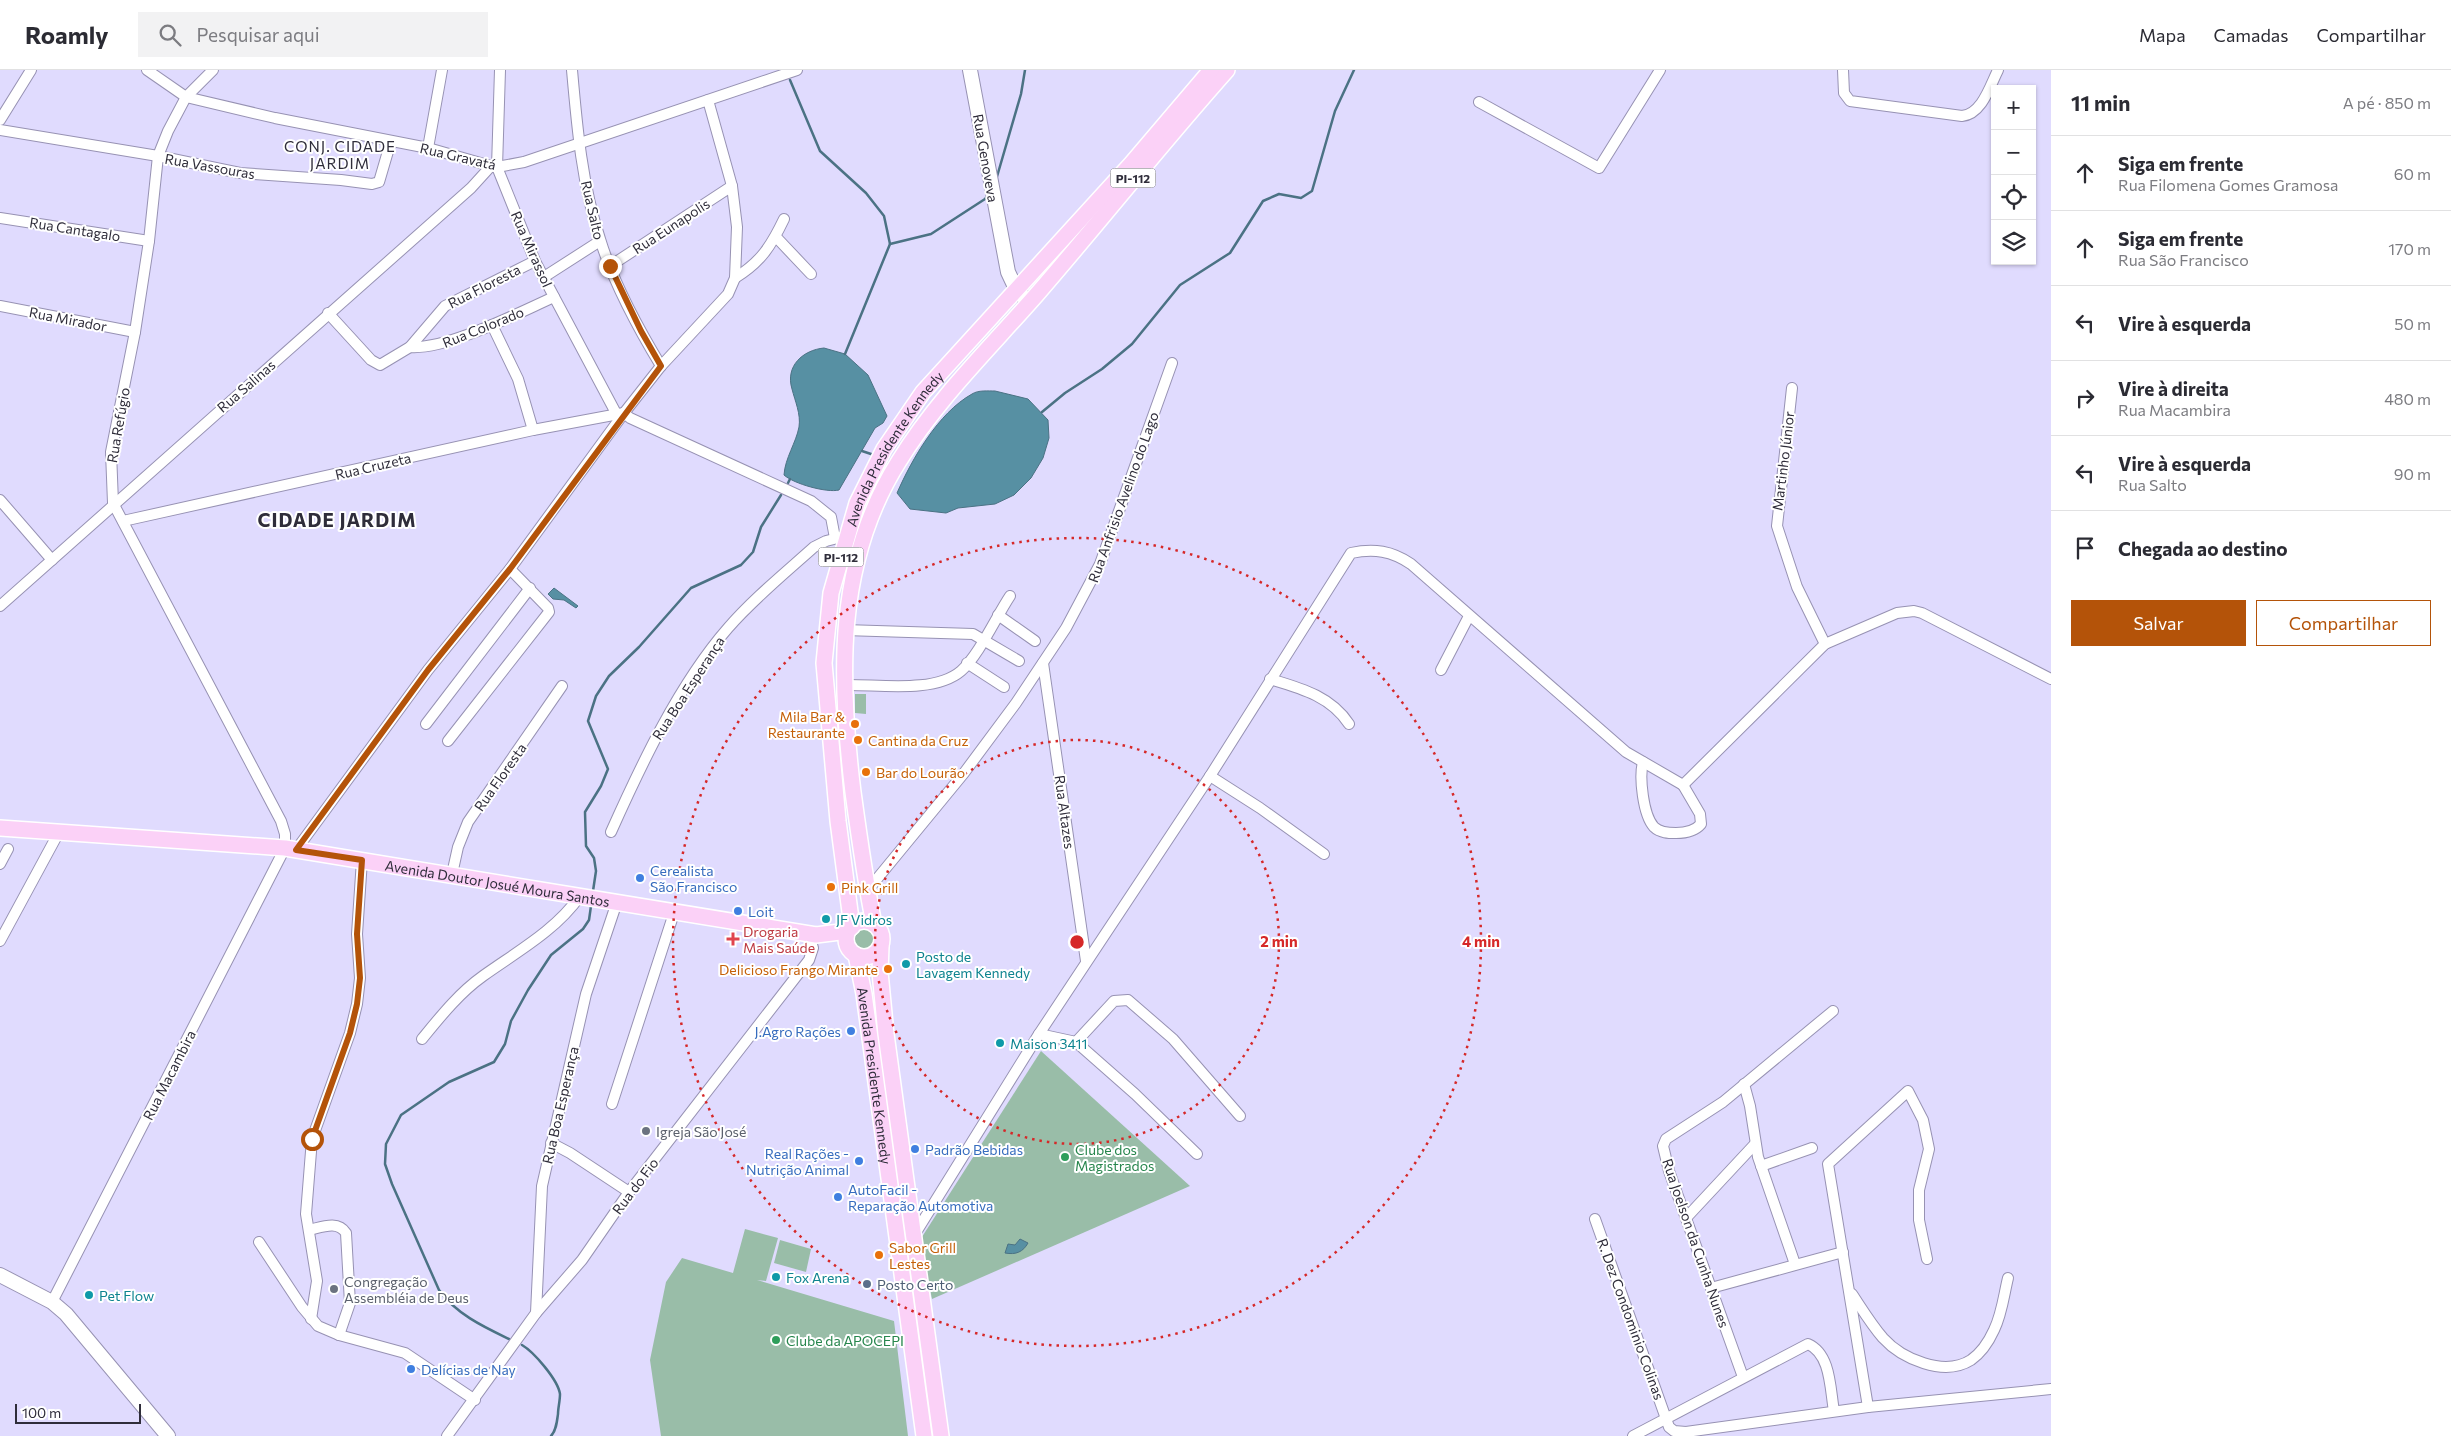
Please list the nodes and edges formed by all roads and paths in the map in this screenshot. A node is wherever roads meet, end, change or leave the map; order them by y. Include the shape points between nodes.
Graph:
1 (31, 70) edge
2 (147, 70) edge
3 (213, 70) edge
4 (442, 70) edge
5 (500, 70) edge
6 (572, 70) edge
7 (797, 70) edge
8 (970, 70) edge
9 (1210, 70) edge
10 (1227, 70) edge
11 (1660, 70) edge
12 (1844, 70) edge
13 (1998, 70) edge
14 (186, 97) junction
15 (708, 100) junction
16 (1479, 102) dead end
17 (0, 120) edge
18 (0, 130) edge
19 (391, 142) junction
20 (579, 142) junction
21 (428, 148) junction
22 (158, 156) junction
23 (494, 166) junction
24 (732, 186) junction
25 (0, 218) edge
26 (784, 219) dead end
27 (776, 237) junction
28 (149, 241) junction
29 (600, 241) junction
30 (535, 260) junction
31 (610, 266) junction
32 (811, 274) dead end
33 (544, 277) junction
34 (735, 278) junction
35 (1016, 289) junction
36 (554, 297) junction
37 (1029, 303) junction
38 (0, 306) edge
39 (328, 313) junction
40 (492, 325) junction
41 (136, 332) junction
42 (410, 347) junction
43 (1172, 363) dead end
44 (661, 366) junction
45 (1792, 388) dead end
46 (621, 414) junction
47 (532, 430) junction
48 (0, 500) edge
49 (113, 504) junction
50 (123, 522) junction
51 (840, 537) junction
52 (52, 560) junction
53 (510, 569) junction
54 (530, 588) junction
55 (1010, 596) dead end
56 (0, 606) edge
57 (998, 615) junction
58 (1469, 616) junction
59 (844, 630) junction
60 (984, 639) junction
61 (1035, 641) dead end
62 (1825, 644) junction
63 (1019, 661) dead end
64 (967, 663) junction
65 (1043, 663) junction
66 (1441, 670) dead end
67 (1270, 679) junction
68 (2051, 679) edge
69 (844, 685) junction
70 (562, 686) dead end
71 (1004, 687) dead end
72 (426, 724) dead end
73 (1349, 724) dead end
74 (448, 741) dead end
75 (1643, 762) junction
76 (1210, 776) junction
77 (1683, 785) junction
78 (0, 828) edge
79 (59, 832) junction
80 (611, 832) dead end
81 (8, 849) dead end
82 (291, 849) junction
83 (1324, 854) dead end
84 (362, 860) junction
85 (0, 864) edge
86 (452, 874) junction
87 (867, 891) junction
88 (580, 896) junction
89 (616, 902) junction
90 (674, 913) junction
91 (874, 924) junction
92 (850, 929) junction
93 (812, 934) junction
94 (0, 941) edge
95 (881, 946) junction
96 (854, 953) junction
97 (1086, 961) junction
98 (1833, 1011) dead end
99 (1040, 1034) junction
100 (422, 1039) dead end
101 (1076, 1042) junction
102 (1744, 1084) junction
103 (612, 1104) dead end
104 (1240, 1116) dead end
105 (551, 1143) junction
106 (1755, 1144) junction
107 (1812, 1148) dead end
108 (1196, 1154) dead end
109 (1761, 1166) junction
110 (907, 1184) junction
111 (890, 1187) junction
112 (629, 1192) junction
113 (1686, 1218) junction
114 (1595, 1219) dead end
115 (309, 1230) junction
116 (914, 1237) junction
117 (259, 1242) dead end
118 (1842, 1252) junction
119 (1927, 1259) dead end
120 (1795, 1264) junction
121 (0, 1274) edge
122 (2008, 1278) dead end
123 (1711, 1288) junction
124 (1849, 1288) junction
125 (52, 1302) junction
126 (536, 1313) junction
127 (311, 1319) junction
128 (339, 1334) junction
129 (1743, 1377) junction
130 (2051, 1389) edge
131 (475, 1400) junction
132 (1868, 1407) junction
133 (1834, 1411) junction
134 (1666, 1418) junction
135 (1686, 1434) edge
136 (168, 1436) edge
137 (447, 1436) edge
138 (924, 1436) edge
139 (941, 1436) edge
140 (1632, 1436) edge

1 - 17 street
2 - 14 street, Rua Gravatá
3 - 14 street, Rua Refúgio
4 - 21 street
5 - 23 street, Rua Mirassol
6 - 20 street, Rua Salto
7 - 15 street, Rua Gravatá
8 - 35 street, Rua Genoveva via 1001,246
9 - 35 main road, Avenida Presidente Kennedy / PI-112 via 1131,164
10 - 37 main road, Avenida Presidente Kennedy / PI-112
11 - 16 street via 1599,168
12 - 13 street via 1844,93 1850,101 1962,116 1979,107
14 - 19 street, Rua Gravatá
14 - 22 street, Rua Refúgio
15 - 20 street, Rua Gravatá
15 - 24 street, Rua Macambira
18 - 22 street, Rua Vassouras
19 - 21 street, Rua Gravatá
19 - 22 street, Rua Vassouras via 382,177 375,184 240,173
20 - 23 street, Rua Gravatá via 524,162
20 - 29 street, Rua Salto
21 - 23 street, Rua Gravatá
22 - 28 street, Rua Refúgio
23 - 30 street, Rua Mirassol
23 - 39 street, Rua Salinas
24 - 31 street, Rua Eunapolis
24 - 34 street, Rua Macambira via 738,240
25 - 28 street, Rua Cantagalo
26 - 27 street
27 - 32 street
27 - 34 street via 759,261
28 - 41 street, Rua Refúgio
29 - 31 street, Rua Salto
29 - 33 street
30 - 33 street, Rua Mirassol
30 - 42 street, Rua Floresta via 445,306
31 - 44 street, Rua Salto
33 - 36 street, Rua Mirassol
34 - 44 street, Rua Macambira via 720,305
35 - 37 street
35 - 51 main road, Avenida Presidente Kennedy / PI-112 via 923,392 901,422
36 - 40 street, Rua Colorado
36 - 46 street, Rua Mirassol
37 - 59 main road, Avenida Presidente Kennedy / PI-112 via 941,401 898,461 865,534
38 - 41 street, Rua Mirador
39 - 42 street, Rua Floresta via 376,364 385,363
39 - 49 street, Rua Salinas
40 - 42 street, Rua Colorado via 427,348
40 - 47 street via 518,379
41 - 49 street, Rua Refúgio via 111,452
43 - 65 street, Rua Anfrisio Avelino do Lago via 1100,564
44 - 46 street, Rua Macambira
45 - 62 street, Martinho Júnior via 1777,526 1797,587
46 - 47 street, Rua Cruzeta
46 - 51 street via 811,501 831,517
46 - 53 street, Rua Macambira
47 - 50 street, Rua Cruzeta
48 - 52 street
49 - 50 street, Rua Refúgio
49 - 52 street, Rua Salinas
50 - 82 street, Rua Refúgio via 281,821
51 - 80 street, Rua Boa Esperança via 814,547 740,614 718,640 649,750
51 - 92 main road, Avenida Presidente Kennedy / PI-112 via 826,625 824,682
52 - 56 street, Rua Salinas
53 - 54 street
53 - 82 street, Rua Macambira
54 - 72 street
54 - 74 street via 548,608 548,614
55 - 57 street
57 - 60 street
57 - 61 street
58 - 66 street
58 - 67 street via 1398,555 1382,551 1351,553
58 - 75 street via 1604,734
59 - 60 street via 967,633
59 - 69 main road, Avenida Presidente Kennedy / PI-112
60 - 63 street
60 - 64 street
62 - 68 street via 1896,613 1914,611
62 - 77 street
64 - 69 street via 954,675 916,686
64 - 71 street
65 - 87 street, Rua Anfrisio Avelino do Lago via 964,773
65 - 97 street, Rua Altazes
67 - 73 street via 1334,705
67 - 76 street
69 - 87 main road, Avenida Presidente Kennedy / PI-112 via 848,752
70 - 86 street, Rua Floresta via 468,822
75 - 77 street
75 - 77 street via 1640,779 1647,813 1655,828 1679,833 1692,831 1701,824 1700,814
76 - 83 street
76 - 97 street
78 - 79 main road, Avenida Doutor Josué Moura Santos
79 - 82 main road, Avenida Doutor Josué Moura Santos
79 - 94 street
81 - 85 street
82 - 84 main road, Avenida Doutor Josué Moura Santos
82 - 125 street, Rua Macambira
84 - 86 main road, Avenida Doutor Josué Moura Santos
84 - 115 street via 357,934 359,990 350,1033 312,1139 306,1214
86 - 88 main road, Avenida Doutor Josué Moura Santos
87 - 91 main road, Avenida Presidente Kennedy / PI-112
88 - 89 main road, Avenida Doutor Josué Moura Santos
88 - 100 street via 555,925 475,983 445,1010
89 - 90 main road, Avenida Doutor Josué Moura Santos
89 - 105 street, Rua Boa Esperança via 586,994
90 - 93 main road, Avenida Doutor Josué Moura Santos
90 - 103 street
91 - 92 main road via 863,921
91 - 95 main road, Avenida Presidente Kennedy / PI-112 via 882,934
92 - 93 main road
92 - 96 main road, Avenida Presidente Kennedy / PI-112 via 847,942
93 - 96 main road
93 - 112 street, Rua do Fio via 813,948 809,960
95 - 96 main road via 869,956
95 - 110 main road, Avenida Presidente Kennedy / PI-112 via 882,992
96 - 111 main road, Avenida Presidente Kennedy / PI-112 via 863,988
97 - 99 street
98 - 102 street, Rua Joelson da Cunha Nunes
99 - 101 street
99 - 116 street
101 - 104 street via 1114,1001 1128,1000 1173,1039
101 - 108 street
102 - 106 street
102 - 113 street, Rua Joelson da Cunha Nunes via 1664,1142 1663,1150
105 - 112 street
105 - 126 street, Rua Boa Esperança via 541,1194
106 - 109 street
106 - 113 street
107 - 109 street
109 - 120 street
110 - 111 main road
110 - 116 main road, Avenida Presidente Kennedy / PI-112
111 - 138 main road, Avenida Presidente Kennedy / PI-112
112 - 126 street, Rua do Fio via 582,1260
113 - 123 street, Rua Joelson da Cunha Nunes
114 - 134 street, R. Dez Condominio Colinas
115 - 127 street via 317,1281
115 - 128 street via 335,1225 346,1233 350,1303
116 - 139 main road, Avenida Presidente Kennedy / PI-112
117 - 127 street
118 - 119 street via 1828,1164 1908,1092 1923,1120 1929,1149 1919,1190 1919,1220
118 - 120 street
118 - 124 street
120 - 123 street
121 - 125 street
122 - 124 street via 1995,1329 1983,1348 1970,1361 1943,1367 1905,1355 1885,1339
123 - 129 street, Rua Joelson da Cunha Nunes
124 - 132 street
125 - 136 street via 66,1314
126 - 131 street, Rua do Fio
127 - 128 street via 318,1326
128 - 131 street via 405,1353
129 - 133 street via 1808,1344 1820,1351 1825,1361
129 - 134 street
130 - 132 street
131 - 137 street, Rua do Fio
132 - 133 street
133 - 135 street
134 - 135 street via 1669,1427
134 - 140 street

